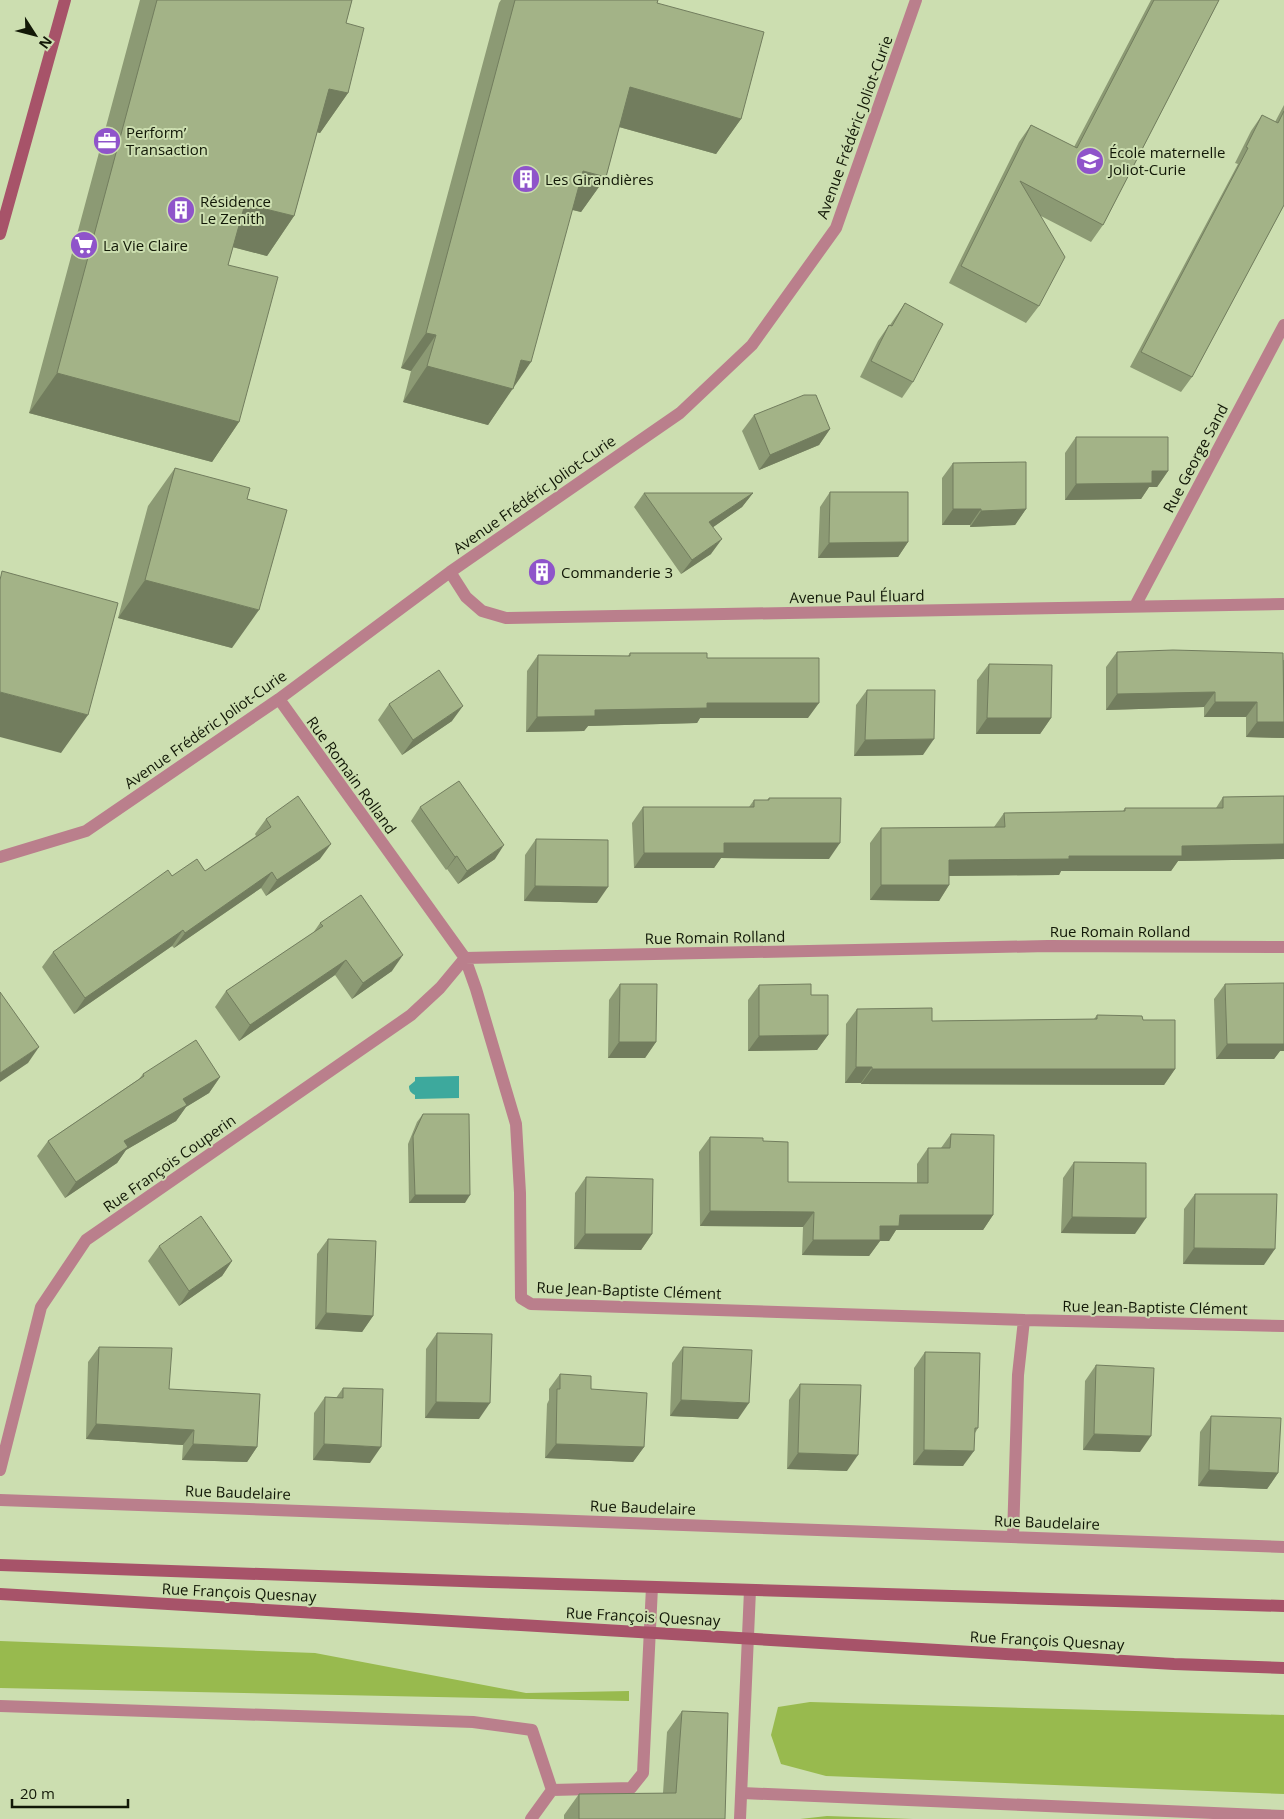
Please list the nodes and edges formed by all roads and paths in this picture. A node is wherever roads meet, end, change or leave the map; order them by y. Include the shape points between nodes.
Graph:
1 (65, 0) edge
2 (916, 0) edge
3 (0, 234) edge
4 (1284, 325) edge
5 (450, 572) junction
6 (1284, 604) edge
7 (1135, 606) junction
8 (279, 699) junction
9 (0, 856) edge
10 (1284, 947) edge
11 (465, 958) junction
12 (1024, 1320) junction
13 (1284, 1326) edge
14 (0, 1470) edge
15 (0, 1500) edge
16 (1013, 1537) junction
17 (1284, 1547) edge
18 (0, 1565) edge
19 (652, 1587) junction
20 (750, 1590) junction
21 (0, 1594) edge
22 (1284, 1606) edge
23 (649, 1633) junction
24 (747, 1638) junction
25 (1284, 1668) edge
26 (0, 1706) edge
27 (552, 1790) junction
28 (742, 1793) junction
29 (1284, 1816) edge
30 (531, 1819) edge
31 (740, 1819) edge

1 - 3 street
2 - 5 street, Avenue Frédéric Joliot-Curie via 836,228 752,345 680,412
4 - 7 street, Rue George Sand
5 - 7 street, Avenue Paul Éluard via 466,597 482,611 506,618
5 - 8 street, Avenue Frédéric Joliot-Curie
6 - 7 street, Avenue Paul Éluard
8 - 9 street, Avenue Frédéric Joliot-Curie via 86,831
8 - 11 street, Rue Romain Rolland
10 - 11 street, Rue Romain Rolland via 1048,946
11 - 12 street, Rue Jean-Baptiste Clément via 516,1124 521,1298 530,1304
11 - 14 street, Rue François Couperin via 411,1015 86,1240 41,1307
12 - 13 street, Rue Jean-Baptiste Clément
12 - 16 street via 1018,1375
15 - 16 street, Rue Baudelaire
16 - 17 street, Rue Baudelaire
18 - 19 street, Rue François Quesnay
19 - 20 street, Rue François Quesnay
19 - 23 street
20 - 22 street, Rue François Quesnay
20 - 24 street
21 - 23 street, Rue François Quesnay
23 - 24 street, Rue François Quesnay
23 - 27 street via 643,1773 632,1788
24 - 25 street, Rue François Quesnay
24 - 28 street
26 - 27 street via 473,1722 532,1730
27 - 30 street
28 - 29 street
28 - 31 street

